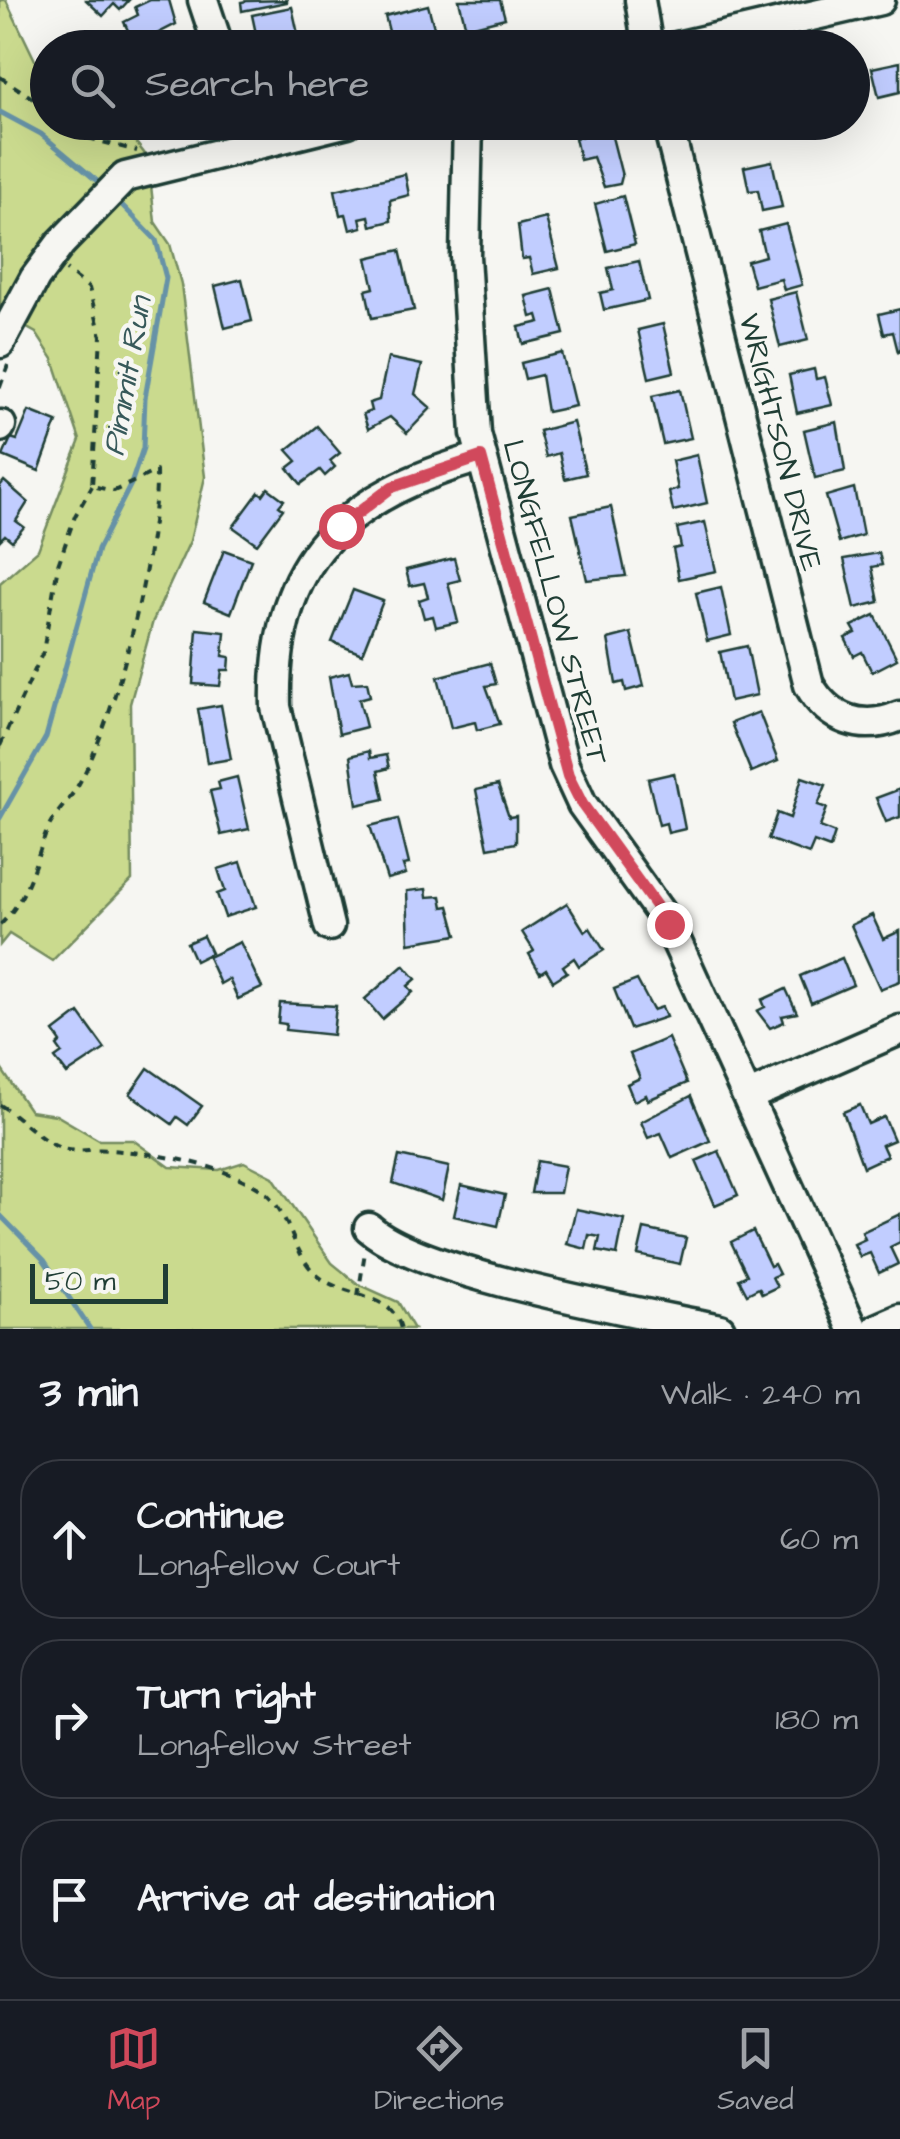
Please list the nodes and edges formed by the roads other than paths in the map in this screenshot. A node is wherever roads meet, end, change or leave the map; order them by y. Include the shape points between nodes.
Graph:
1 (203, 0) edge
2 (640, 0) edge
3 (880, 0) edge
4 (212, 30) edge
5 (645, 30) edge
6 (750, 30) edge
7 (227, 140) edge
8 (468, 140) edge
9 (672, 140) edge
10 (0, 343) edge
11 (481, 457) junction
12 (894, 718) edge
13 (329, 926) dead end
14 (900, 1030) edge
15 (749, 1096) junction
16 (369, 1228) road end
17 (900, 1319) edge
18 (668, 1324) edge
19 (720, 1329) edge
20 (853, 1329) edge
21 (877, 1329) edge

1 - 4 street
2 - 5 street
3 - 6 street
7 - 10 street via 125,177 34,278
8 - 11 street, LONGFELLOW STREET via 469,354
9 - 12 street, WRIGHTSON DRIVE via 808,684 844,720
11 - 13 street via 420,474 365,504 319,550 288,609 275,674 276,707
11 - 15 street, LONGFELLOW STREET via 568,776 669,924
14 - 15 street
15 - 20 street, LONGFELLOW STREET
16 - 18 street via 395,1245 466,1270
17 - 21 street
18 - 19 street

